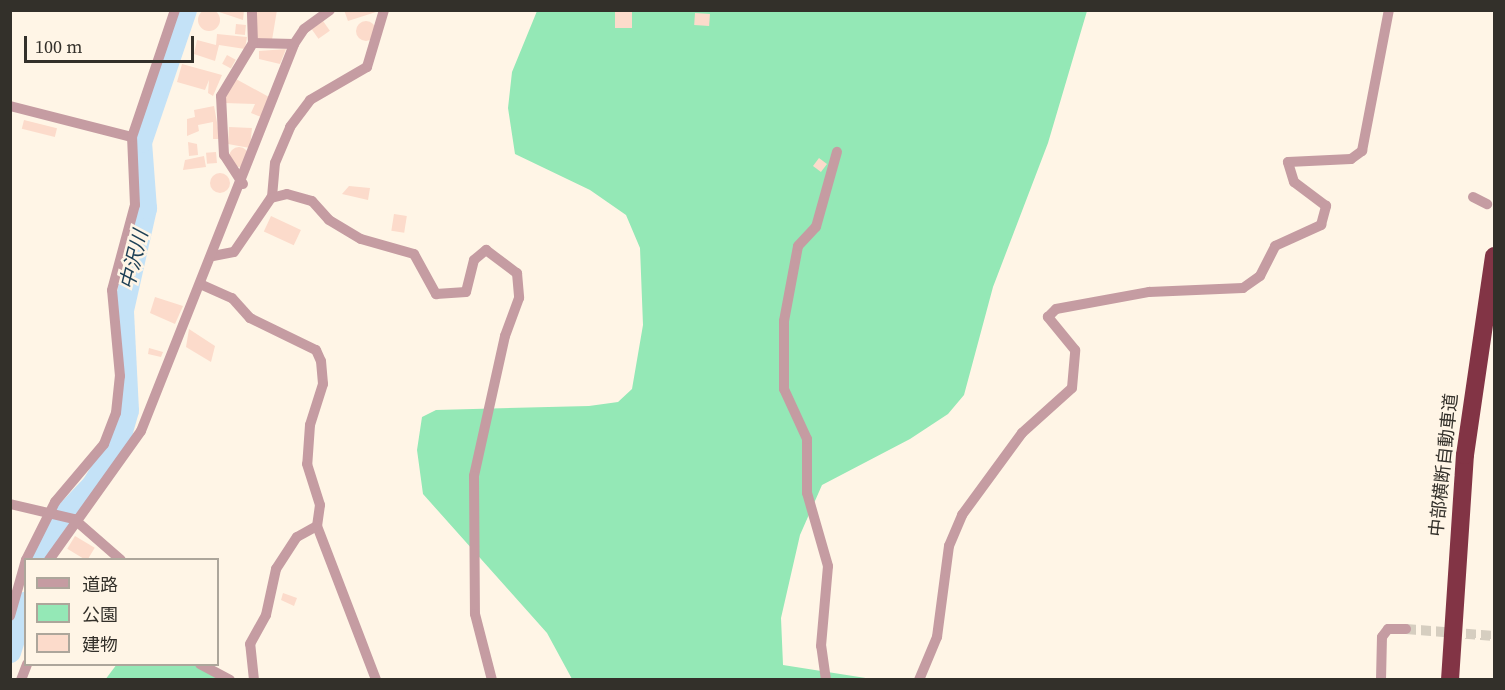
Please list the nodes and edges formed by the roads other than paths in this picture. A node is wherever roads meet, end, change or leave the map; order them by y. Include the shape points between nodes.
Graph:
1 (175, 10) edge
2 (252, 10) edge
3 (330, 10) edge
4 (384, 10) edge
5 (1389, 10) edge
6 (253, 43) junction
7 (294, 44) junction
8 (10, 106) edge
9 (132, 137) junction
10 (837, 152) dead end
11 (243, 184) junction
12 (272, 197) junction
13 (1473, 197) dead end
14 (1486, 204) dead end
15 (213, 256) junction
16 (1494, 256) edge
17 (200, 284) junction
18 (10, 504) edge
19 (52, 514) junction
20 (71, 518) junction
21 (317, 526) junction
22 (27, 558) edge
23 (50, 558) edge
24 (120, 558) edge
25 (24, 567) edge
26 (10, 616) edge
27 (1406, 629) tunnel mouth
28 (204, 666) edge
29 (230, 680) edge
30 (254, 680) edge
31 (376, 680) edge
32 (492, 680) edge
33 (826, 680) edge
34 (919, 680) edge
35 (1381, 680) edge
36 (1450, 680) edge

1 - 9 street
2 - 6 street
3 - 7 street via 304,29
4 - 12 street via 367,67 310,100 291,126 275,163
5 - 34 street via 1362,152 1351,159 1288,162 1294,182 1326,206 1321,225 1275,246 1260,276 1243,288 1149,292 1056,309 1048,317 1075,350 1072,388 1022,433 962,515 949,546 937,638
6 - 7 street
6 - 11 street via 221,96 224,155
7 - 11 street
8 - 9 street
9 - 19 street via 135,205 112,290 120,376 116,413 92,464
10 - 33 street via 816,227 798,246 784,321 784,389 807,440 807,493 828,566 822,646
11 - 15 street
12 - 15 street via 234,252
12 - 32 street via 305,198 361,239 414,254 431,291 442,296 466,292 474,260 486,250 505,261 520,279 474,476 475,614
13 - 14 street
15 - 17 street
16 - 36 highway, 中部横断自動車道 via 1465,455
17 - 20 street via 141,431 104,490
17 - 21 street via 232,298 250,318 316,350 324,374 310,425 307,464 320,505
18 - 19 street
19 - 20 street
19 - 22 street
20 - 23 street
20 - 24 street
21 - 30 street via 297,537 276,569 266,615 250,644
21 - 31 street
25 - 26 street
27 - 35 street via 1388,629 1382,637
28 - 29 street

